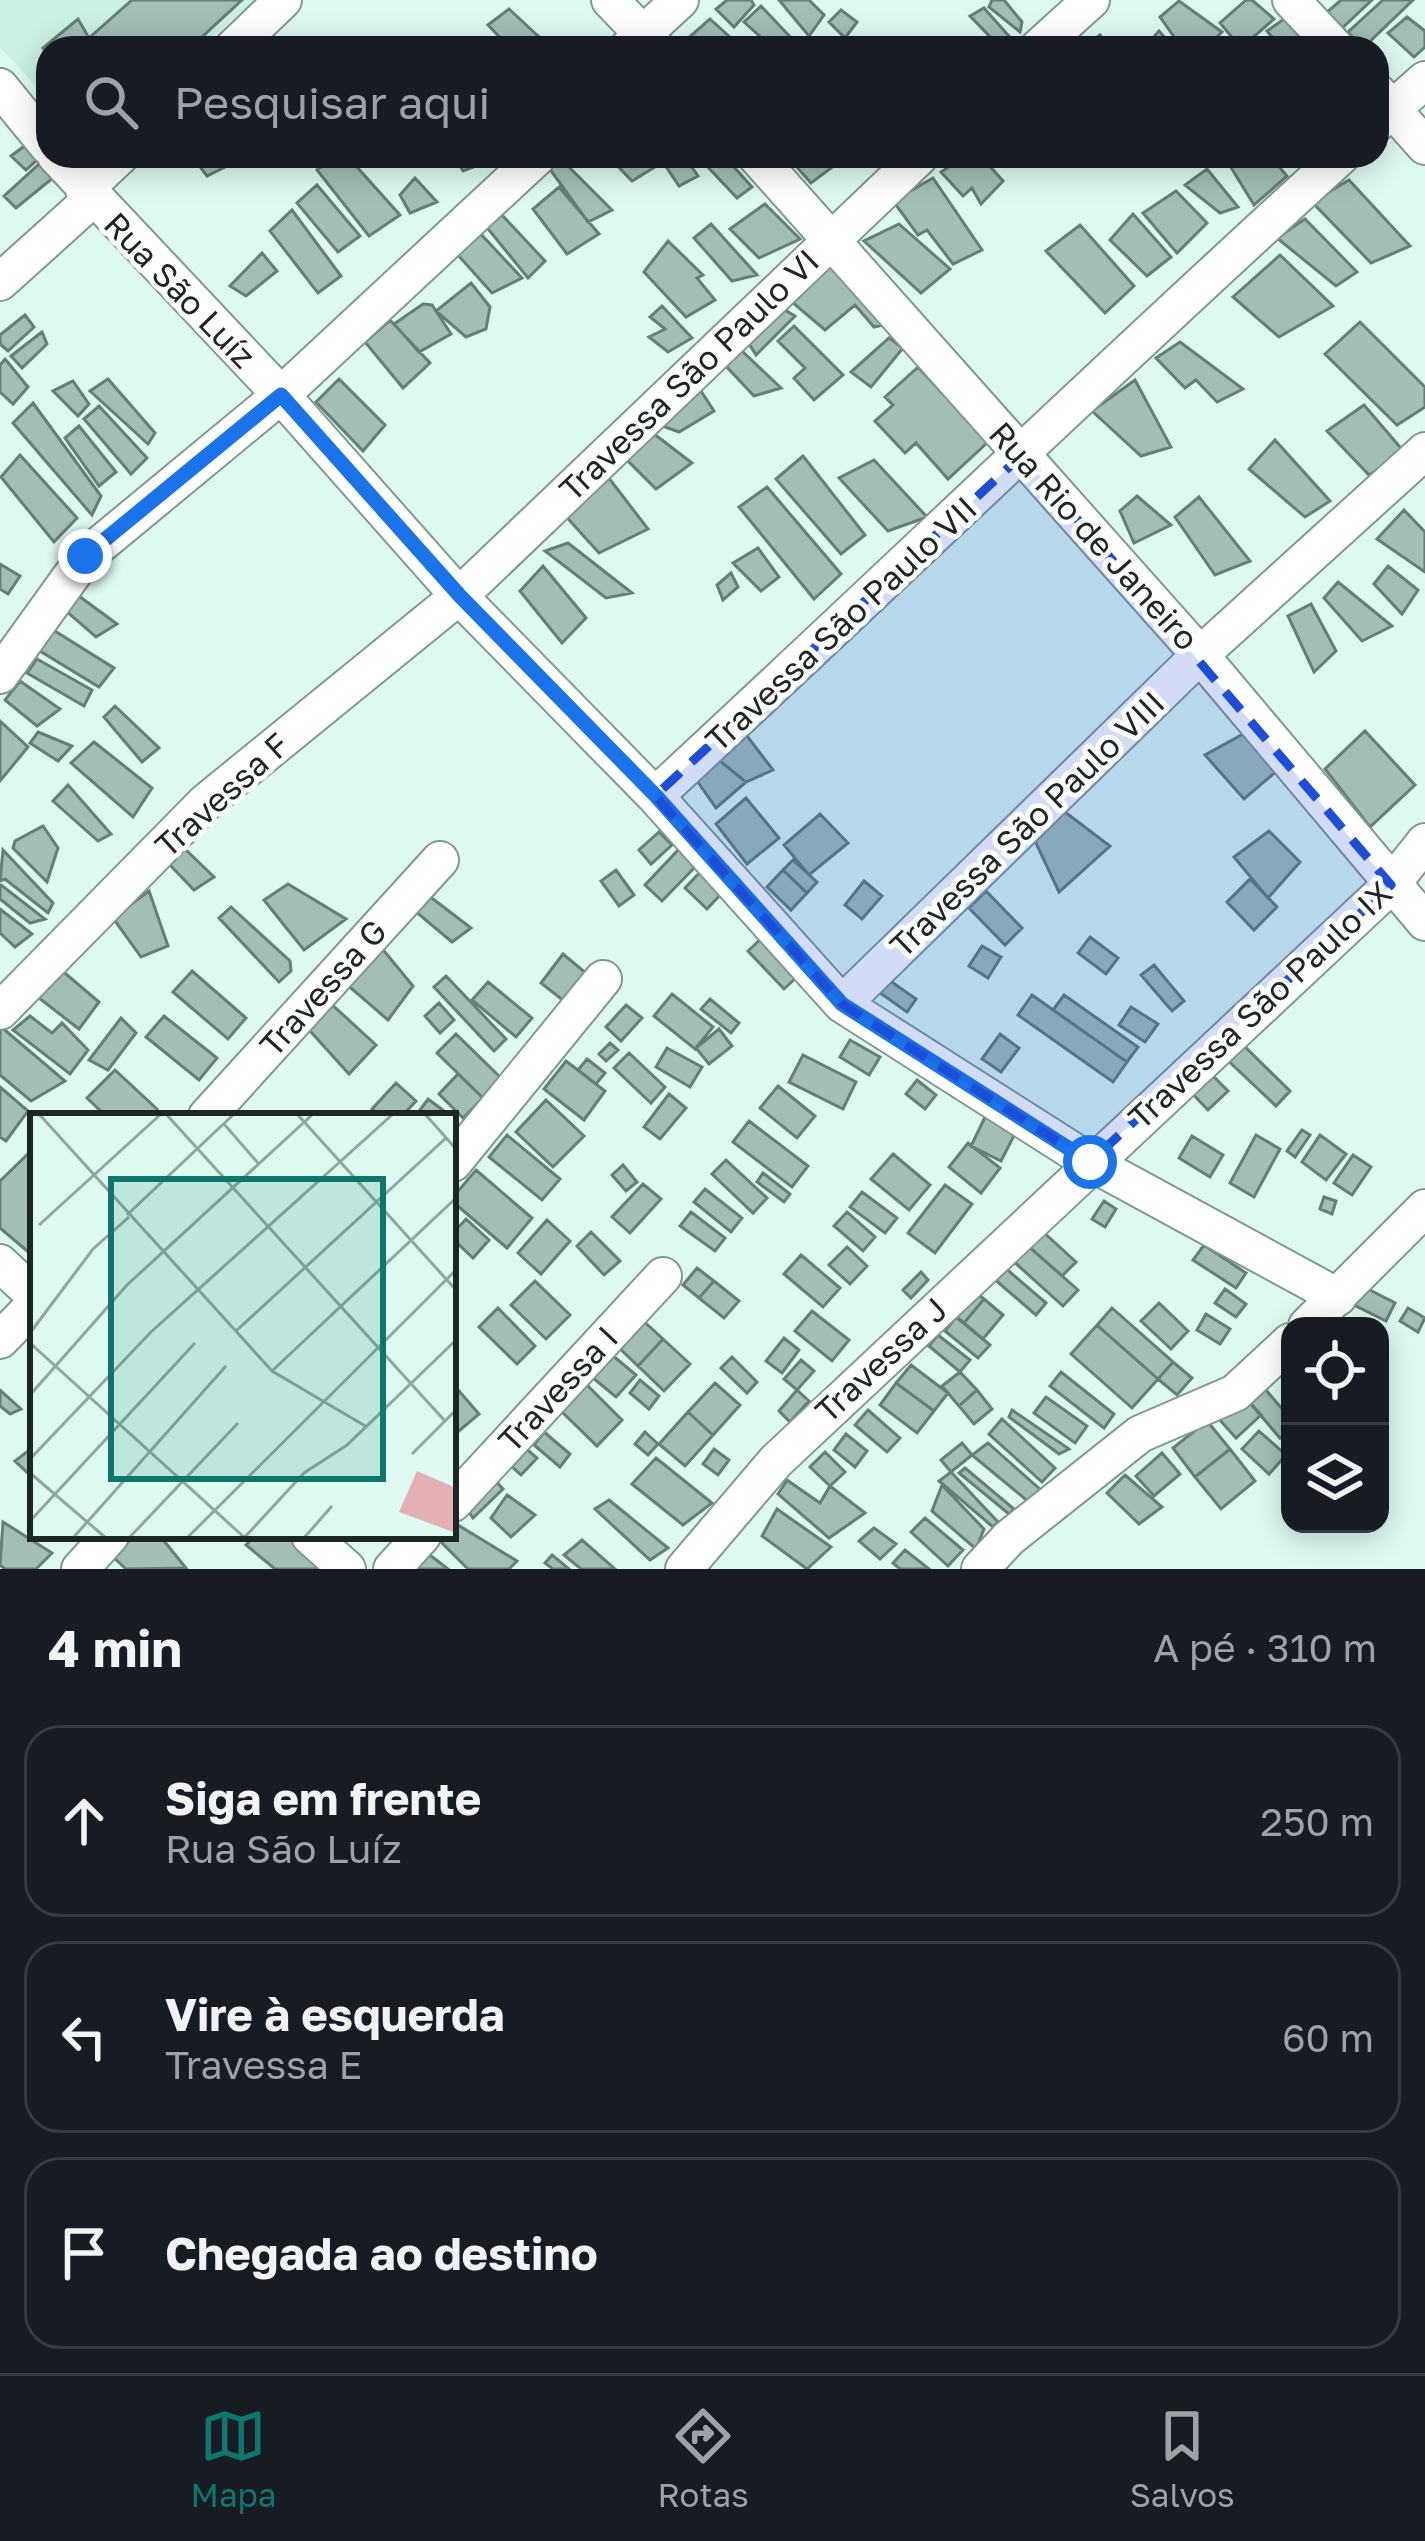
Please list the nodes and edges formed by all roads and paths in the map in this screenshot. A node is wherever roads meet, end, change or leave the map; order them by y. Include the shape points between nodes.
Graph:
1 (283, 0) edge
2 (610, 0) edge
3 (680, 0) edge
4 (1091, 0) edge
5 (1291, 0) edge
6 (246, 36) edge
7 (637, 36) edge
8 (648, 36) edge
9 (1051, 36) edge
10 (1325, 36) edge
11 (1425, 80) edge
12 (0, 87) edge
13 (1389, 103) edge
14 (1389, 114) edge
15 (36, 131) edge
16 (1425, 146) edge
17 (66, 168) edge
18 (110, 168) edge
19 (525, 168) edge
20 (767, 168) edge
21 (907, 168) edge
22 (1328, 168) edge
23 (88, 194) junction
24 (831, 237) junction
25 (0, 282) edge
26 (281, 395) junction
27 (1425, 451) edge
28 (1022, 455) junction
29 (460, 596) junction
30 (1200, 655) junction
31 (0, 675) edge
32 (656, 796) junction
33 (1425, 842) edge
34 (440, 860) dead end
35 (1391, 885) junction
36 (1425, 922) edge
37 (603, 979) dead end
38 (842, 1004) junction
39 (0, 1011) edge
40 (210, 1113) edge
41 (456, 1159) edge
42 (1090, 1162) junction
43 (1425, 1208) edge
44 (0, 1263) edge
45 (663, 1276) dead end
46 (30, 1291) edge
47 (1338, 1297) junction
48 (30, 1309) edge
49 (1317, 1317) edge
50 (0, 1340) edge
51 (1281, 1350) edge
52 (456, 1500) edge
53 (107, 1539) edge
54 (313, 1539) edge
55 (419, 1539) edge
56 (80, 1569) edge
57 (347, 1569) edge
58 (392, 1569) edge
59 (684, 1569) edge
60 (980, 1569) edge

1 - 6 street
2 - 7 street
3 - 8 street
4 - 9 street
5 - 10 street
11 - 13 street
12 - 15 street
14 - 16 street
17 - 23 street, Rua São Luíz
18 - 23 street
19 - 26 street
20 - 24 street, Rua Rio de Janeiro
21 - 24 street, Travessa São Paulo VI
22 - 28 street, Travessa São Paulo VII
23 - 25 street
23 - 26 street, Rua São Luíz
24 - 28 street, Rua Rio de Janeiro
24 - 29 street, Travessa São Paulo VI
26 - 29 street, Rua São Luíz
26 - 31 street via 85,556
27 - 30 street, Travessa São Paulo VIII
28 - 30 street, Rua Rio de Janeiro
28 - 32 street, Travessa São Paulo VII
29 - 32 street, Rua São Luíz
29 - 39 street, Travessa F via 206,802
30 - 35 street, Rua Rio de Janeiro
30 - 38 street, Travessa São Paulo VIII
32 - 38 street, Rua São Luíz
33 - 35 street, Travessa São Paulo IX
34 - 40 street, Travessa G
35 - 36 street, Rua Rio de Janeiro
35 - 42 street, Travessa São Paulo IX
37 - 41 street
38 - 42 street, Rua São Luíz
42 - 47 street, Rua São Luíz
42 - 59 street, Travessa J via 776,1461
43 - 47 street
44 - 46 street
45 - 52 street, Travessa I
47 - 49 street
48 - 50 street
51 - 60 street via 1235,1393 1140,1434
53 - 56 street
54 - 57 street
55 - 58 street

